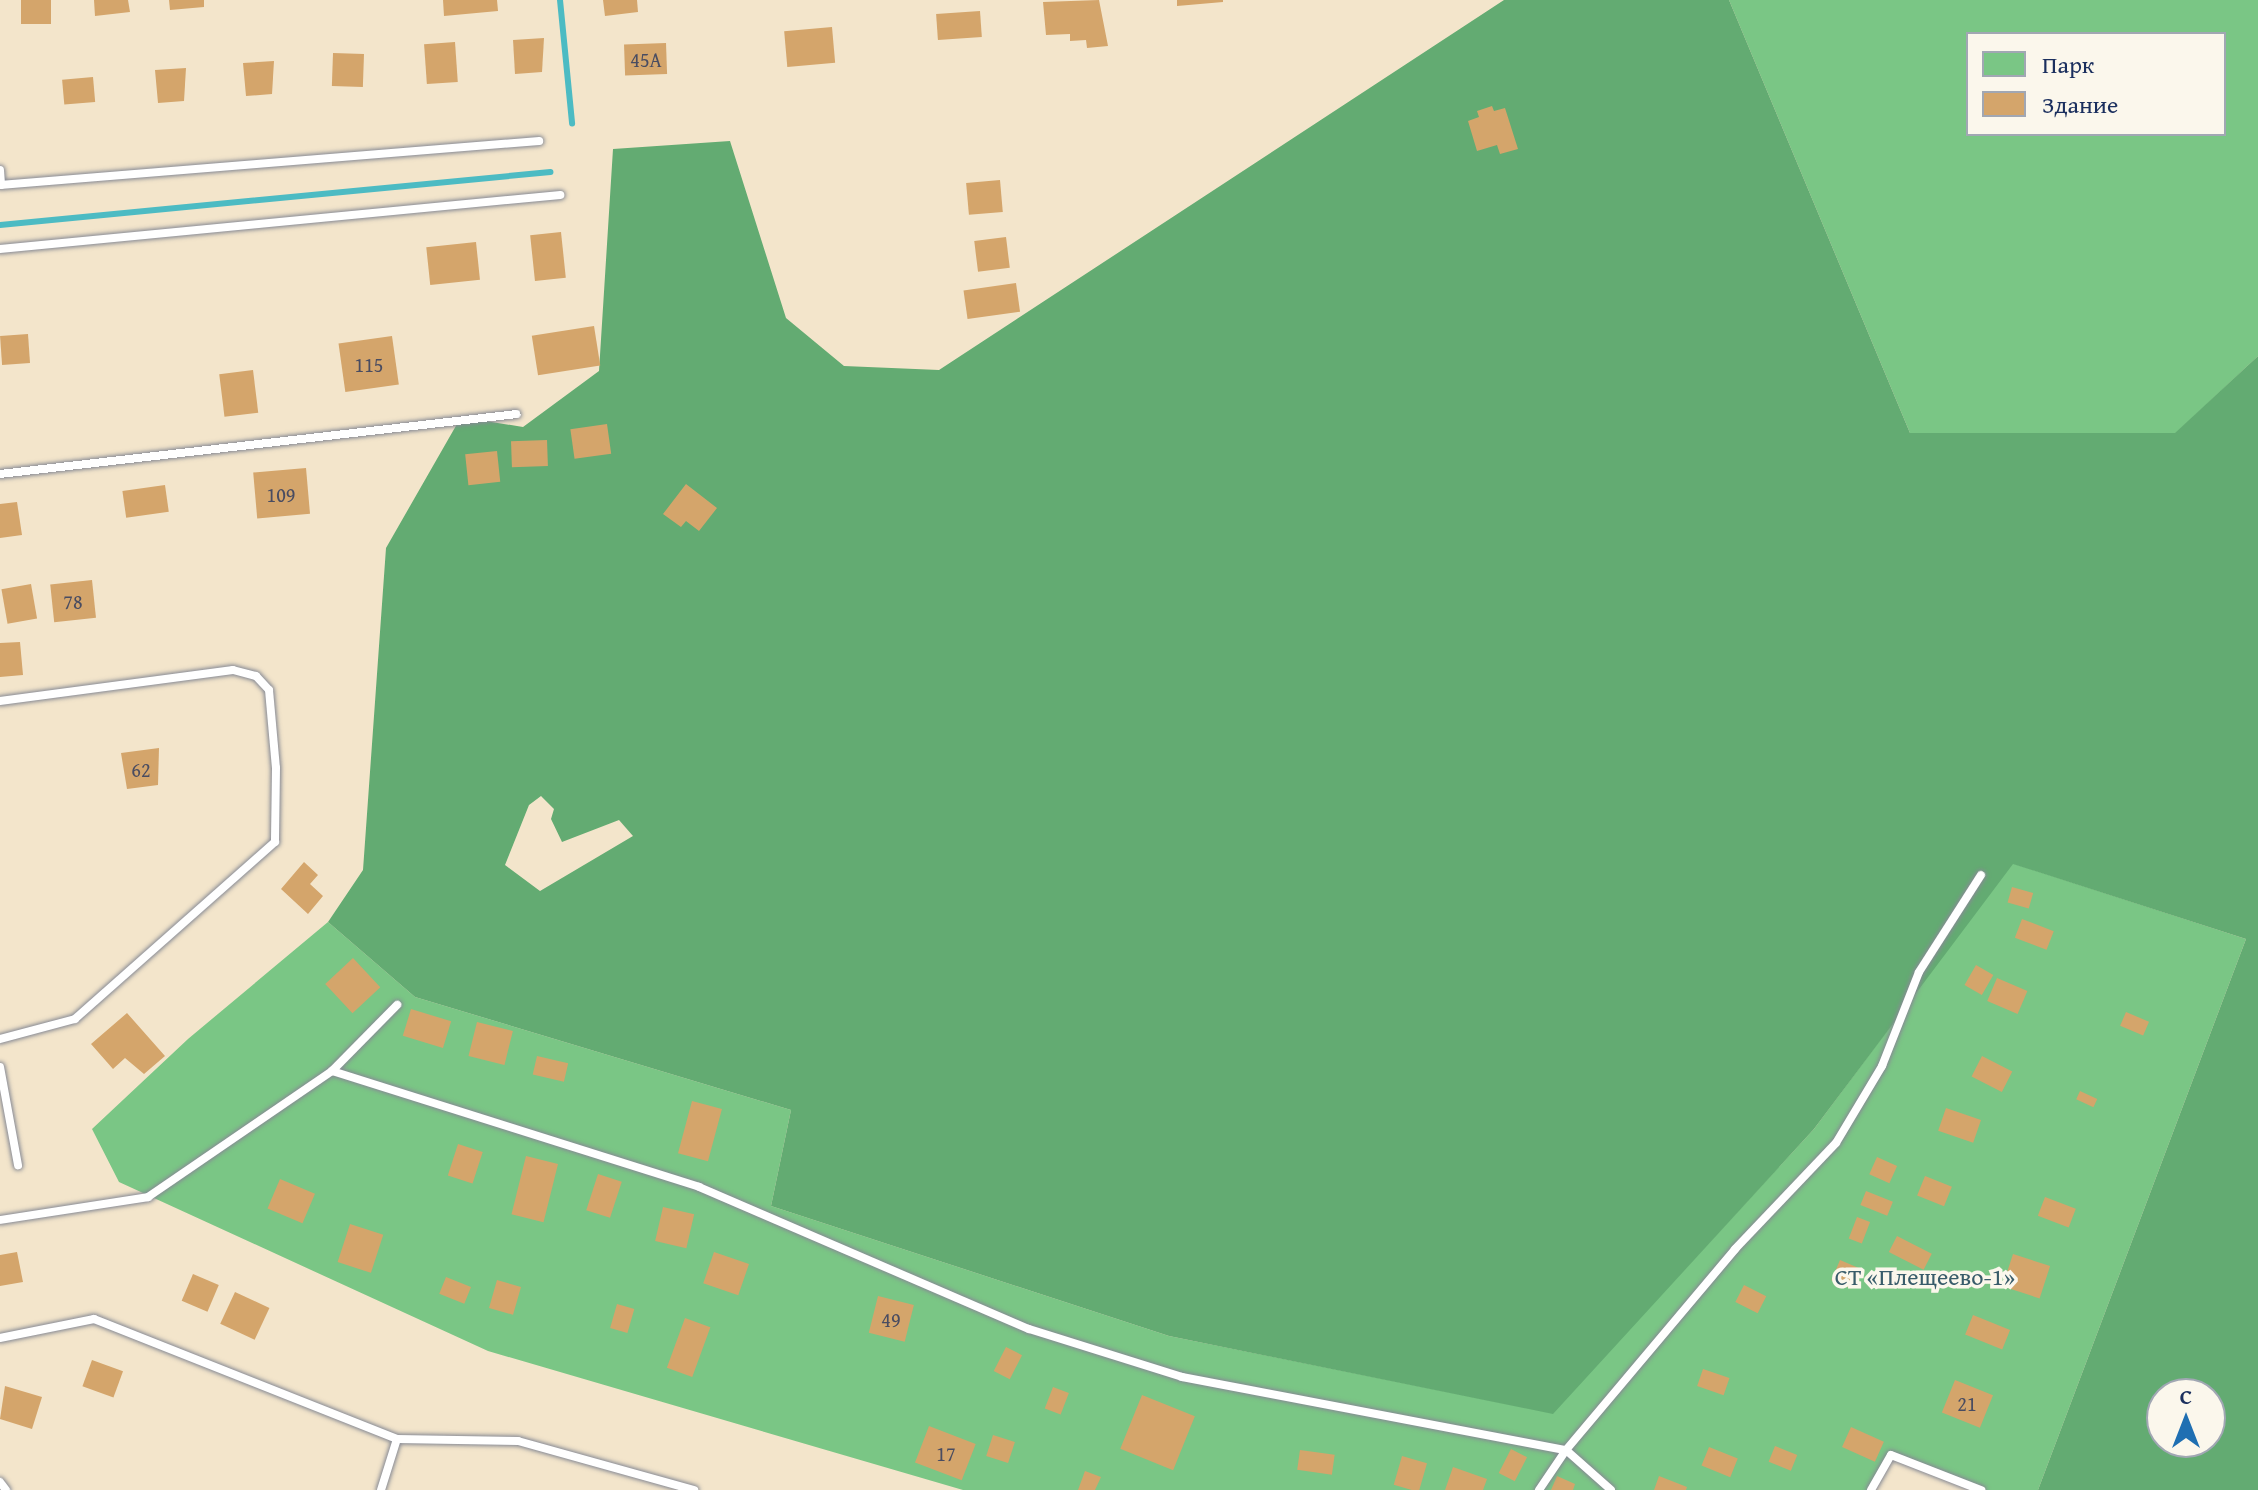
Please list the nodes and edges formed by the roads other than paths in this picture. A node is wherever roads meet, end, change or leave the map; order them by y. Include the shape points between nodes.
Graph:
1 (539, 141) dead end
2 (0, 170) edge
3 (1, 185) edge
4 (560, 195) dead end
5 (0, 249) edge
6 (517, 414) dead end
7 (0, 474) edge
8 (0, 701) edge
9 (1981, 875) dead end
10 (397, 1005) dead end
11 (0, 1039) edge
12 (0, 1067) edge
13 (332, 1071) junction
14 (18, 1165) dead end
15 (0, 1220) edge
16 (0, 1338) edge
17 (397, 1439) junction
18 (1566, 1450) junction
19 (0, 1482) edge
20 (6, 1490) edge
21 (381, 1490) edge
22 (694, 1490) edge
23 (1539, 1490) edge
24 (1611, 1490) edge
25 (1871, 1490) edge
26 (1981, 1490) edge

1 - 3 lane
2 - 3 lane
4 - 5 lane
6 - 7 lane
8 - 11 lane via 233,670 256,676 269,690 276,768 275,842 75,1019
9 - 18 lane via 1919,972 1882,1066 1836,1143 1735,1249
10 - 13 lane
12 - 14 lane
13 - 15 lane via 148,1197
13 - 18 lane via 699,1187 1029,1329 1182,1377
16 - 17 lane via 94,1319
17 - 21 lane
17 - 22 lane via 518,1441
18 - 23 lane
18 - 24 lane
19 - 20 lane
25 - 26 lane via 1891,1455

